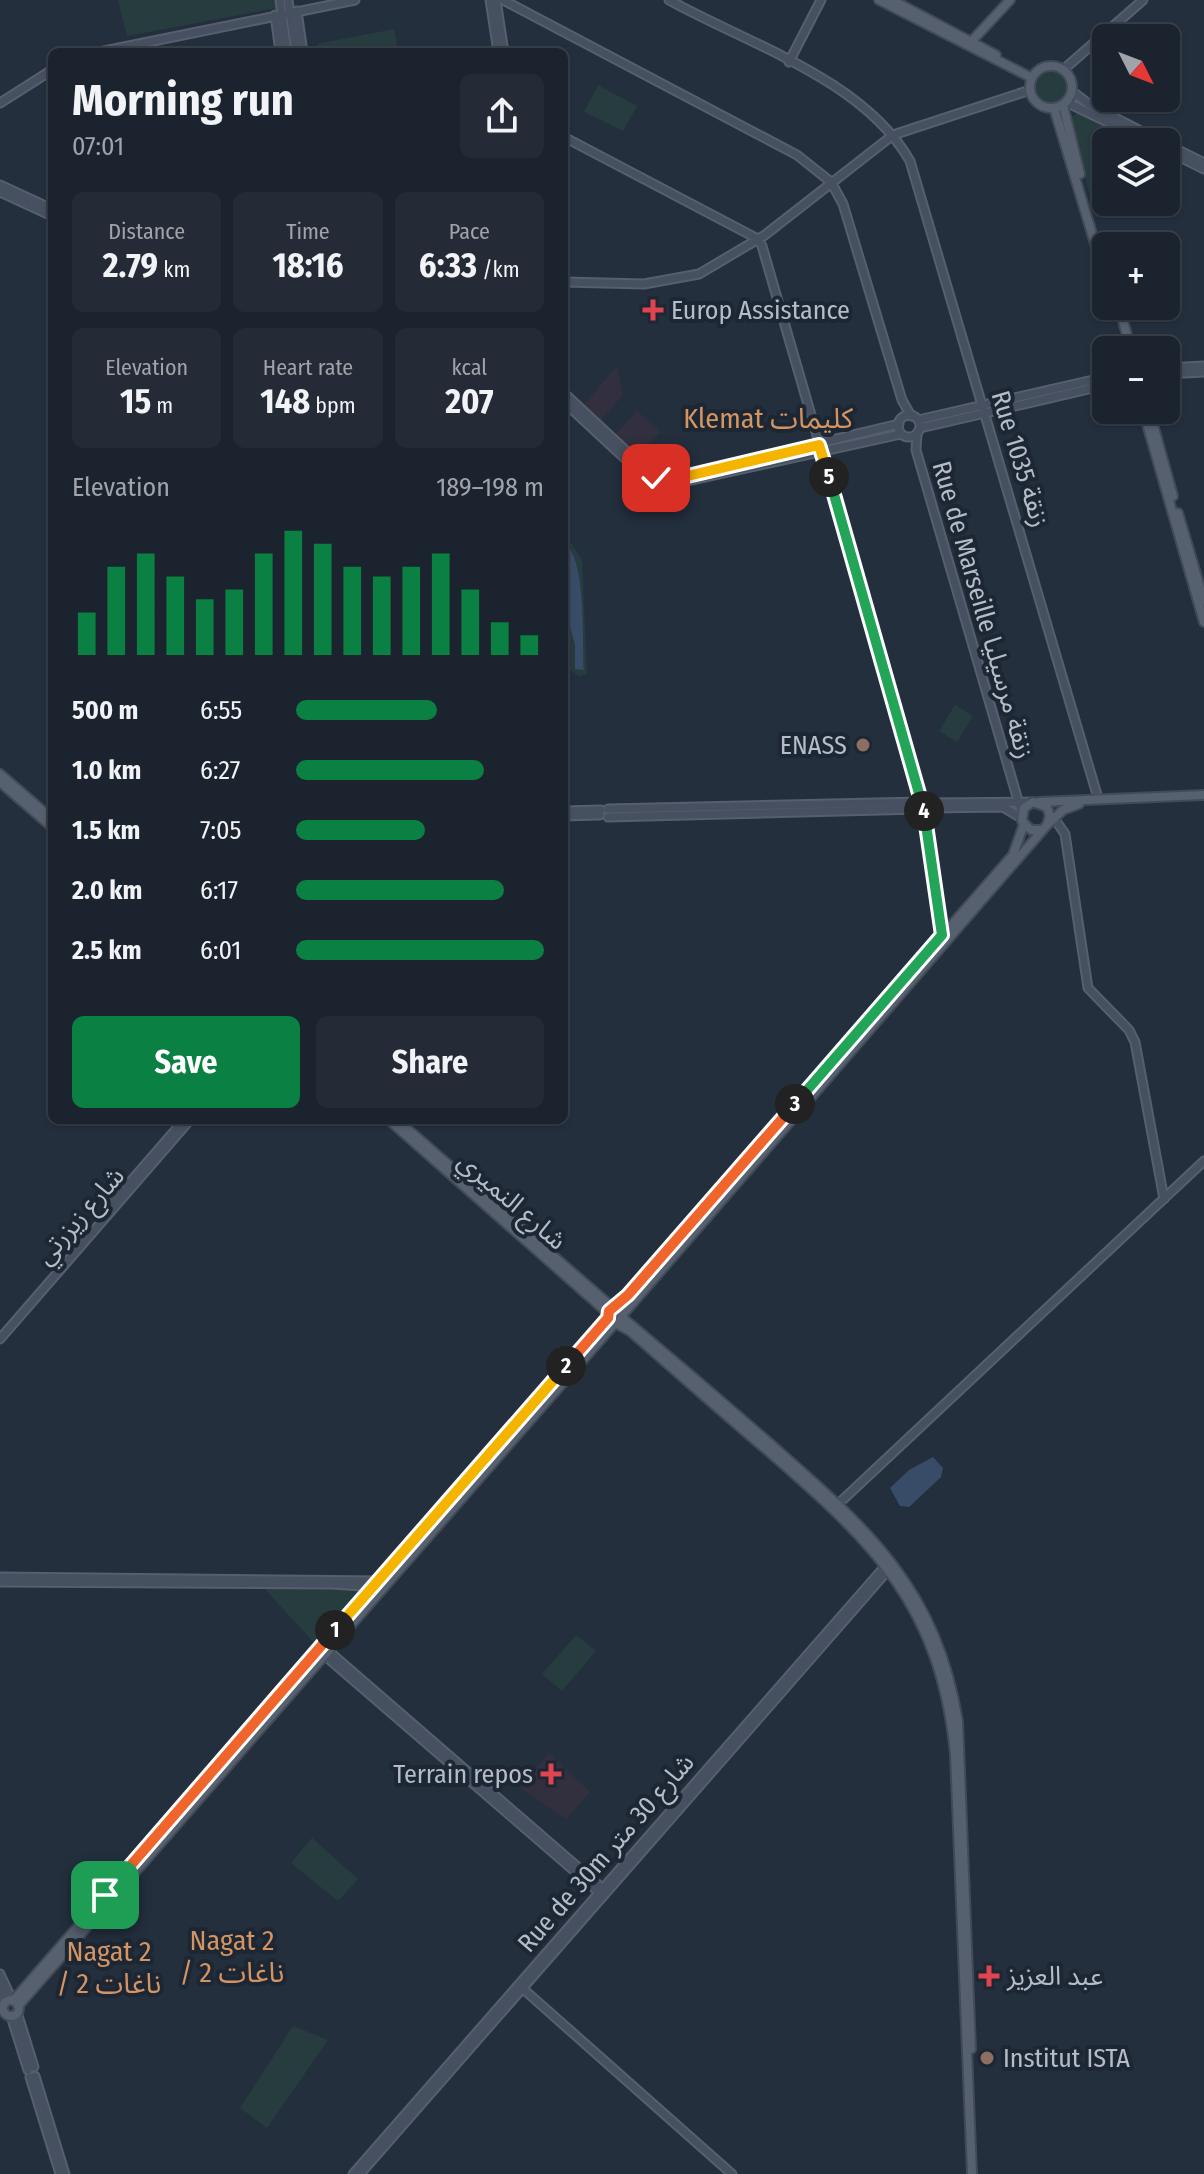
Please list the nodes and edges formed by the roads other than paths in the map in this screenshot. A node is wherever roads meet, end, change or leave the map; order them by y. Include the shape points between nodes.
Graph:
1 (280, 0) edge
2 (288, 0) edge
3 (355, 0) edge
4 (493, 0) edge
5 (503, 0) edge
6 (669, 0) edge
7 (821, 0) edge
8 (879, 0) edge
9 (892, 0) edge
10 (1010, 0) edge
11 (1143, 0) edge
12 (286, 13) junction
13 (970, 44) junction
14 (118, 48) edge
15 (281, 48) edge
16 (287, 48) edge
17 (295, 48) edge
18 (301, 48) edge
19 (500, 48) edge
20 (789, 62) junction
21 (48, 73) edge
22 (1066, 73) junction
23 (1034, 76) junction
24 (1072, 91) junction
25 (1029, 94) junction
26 (0, 103) edge
27 (1061, 105) junction
28 (1116, 128) edge
29 (1135, 128) edge
30 (893, 135) junction
31 (568, 139) edge
32 (1180, 151) edge
33 (1180, 157) edge
34 (1204, 163) edge
35 (1204, 169) edge
36 (831, 182) junction
37 (0, 185) edge
38 (0, 192) edge
39 (48, 207) edge
40 (48, 214) edge
41 (1094, 232) edge
42 (1097, 232) edge
43 (758, 239) junction
44 (568, 282) edge
45 (1180, 368) edge
46 (1203, 369) edge
47 (1180, 372) edge
48 (1092, 381) edge
49 (1092, 388) edge
50 (568, 397) edge
51 (902, 400) junction
52 (568, 406) edge
53 (984, 409) junction
54 (899, 422) junction
55 (917, 424) junction
56 (1150, 424) edge
57 (1150, 424) edge
58 (903, 435) junction
59 (820, 448) junction
60 (916, 450) junction
61 (1204, 601) edge
62 (1204, 622) edge
63 (0, 774) edge
64 (1012, 781) junction
65 (0, 782) edge
66 (1098, 798) junction
67 (1204, 798) edge
68 (1016, 801) junction
69 (1036, 802) junction
70 (925, 806) junction
71 (568, 813) edge
72 (48, 816) edge
73 (1022, 819) junction
74 (48, 824) edge
75 (1047, 824) junction
76 (945, 938) junction
77 (181, 1124) edge
78 (187, 1124) edge
79 (394, 1124) edge
80 (401, 1124) edge
81 (1204, 1161) edge
82 (1164, 1199) junction
83 (616, 1315) junction
84 (0, 1331) edge
85 (0, 1339) edge
86 (836, 1506) junction
87 (891, 1564) junction
88 (0, 1580) edge
89 (380, 1585) junction
90 (322, 1651) junction
91 (602, 1892) junction
92 (0, 1974) edge
93 (0, 1981) edge
94 (520, 1987) junction
95 (10, 2009) edge
96 (1, 2025) edge
97 (62, 2174) edge
98 (353, 2174) edge
99 (360, 2174) edge
100 (732, 2174) edge
101 (974, 2174) edge

1 - 12 street
2 - 12 street
3 - 12 street
4 - 19 street
5 - 36 street via 797,155
6 - 20 street, Rue 1035 زنقة
7 - 20 street
8 - 13 main road
9 - 13 main road
10 - 13 main road
11 - 22 street
12 - 14 street
12 - 15 street
12 - 16 street
12 - 17 street
12 - 18 street
13 - 23 main road
20 - 30 street, Rue 1035 زنقة via 851,96
21 - 26 street
22 - 23 main road via 1049,66
22 - 24 main road
23 - 25 main road
24 - 27 main road
24 - 29 street
25 - 27 main road via 1042,106
25 - 30 street
27 - 28 street
27 - 41 main road
27 - 42 main road
30 - 36 street
30 - 53 street, Rue 1035 زنقة via 914,171
31 - 43 street
32 - 34 street
33 - 35 street
36 - 43 street
36 - 51 street via 856,243
37 - 39 street
38 - 40 street
43 - 44 street via 711,269 679,280 630,285
43 - 59 street
45 - 46 street
46 - 47 street
48 - 53 street
49 - 53 street
50 - 59 street via 661,480
51 - 54 street
51 - 55 street
52 - 59 street via 648,480 660,485
53 - 55 street
53 - 66 street, Rue 1035 زنقة
54 - 55 street
54 - 58 street
54 - 59 street
55 - 58 street
55 - 60 street, Rue de Marseille زنقة مرسيليا
56 - 61 main road
57 - 62 main road
58 - 59 street
58 - 60 street, Rue de Marseille زنقة مرسيليا
59 - 70 street
60 - 64 street, Rue de Marseille زنقة مرسيليا
63 - 72 main road
64 - 68 street, Rue de Marseille زنقة مرسيليا
64 - 69 street, Rue de Marseille زنقة مرسيليا via 1023,796
65 - 74 main road
66 - 67 main road
66 - 69 main road
67 - 75 main road via 1074,804
68 - 69 street
68 - 70 street
68 - 73 street, Rue de Marseille زنقة مرسيليا
69 - 73 main road
69 - 75 main road via 1049,811
70 - 71 street
70 - 73 street via 1003,807
70 - 76 street
73 - 75 main road via 1031,830
73 - 76 main road via 1013,855
75 - 76 main road
75 - 82 street via 1065,834 1088,988 1135,1042
76 - 83 main road
77 - 84 street, شارع زيزرتي
78 - 85 street, شارع زيزرتي
79 - 83 main road, شارع النميري
80 - 83 main road, شارع النميري
81 - 82 street
82 - 86 street
83 - 86 main road
83 - 89 main road
86 - 87 main road
87 - 91 street, Rue de 30m شارع 30 متر
87 - 101 main road via 929,1639 952,1723
88 - 89 street
89 - 90 main road
90 - 91 street
90 - 95 main road
91 - 94 street, Rue de 30m شارع 30 متر
92 - 95 street
93 - 95 street
94 - 98 street, Rue de 30m شارع 30 متر
94 - 99 street, Rue de 30m شارع 30 متر
94 - 100 street
95 - 96 main road
95 - 97 street

